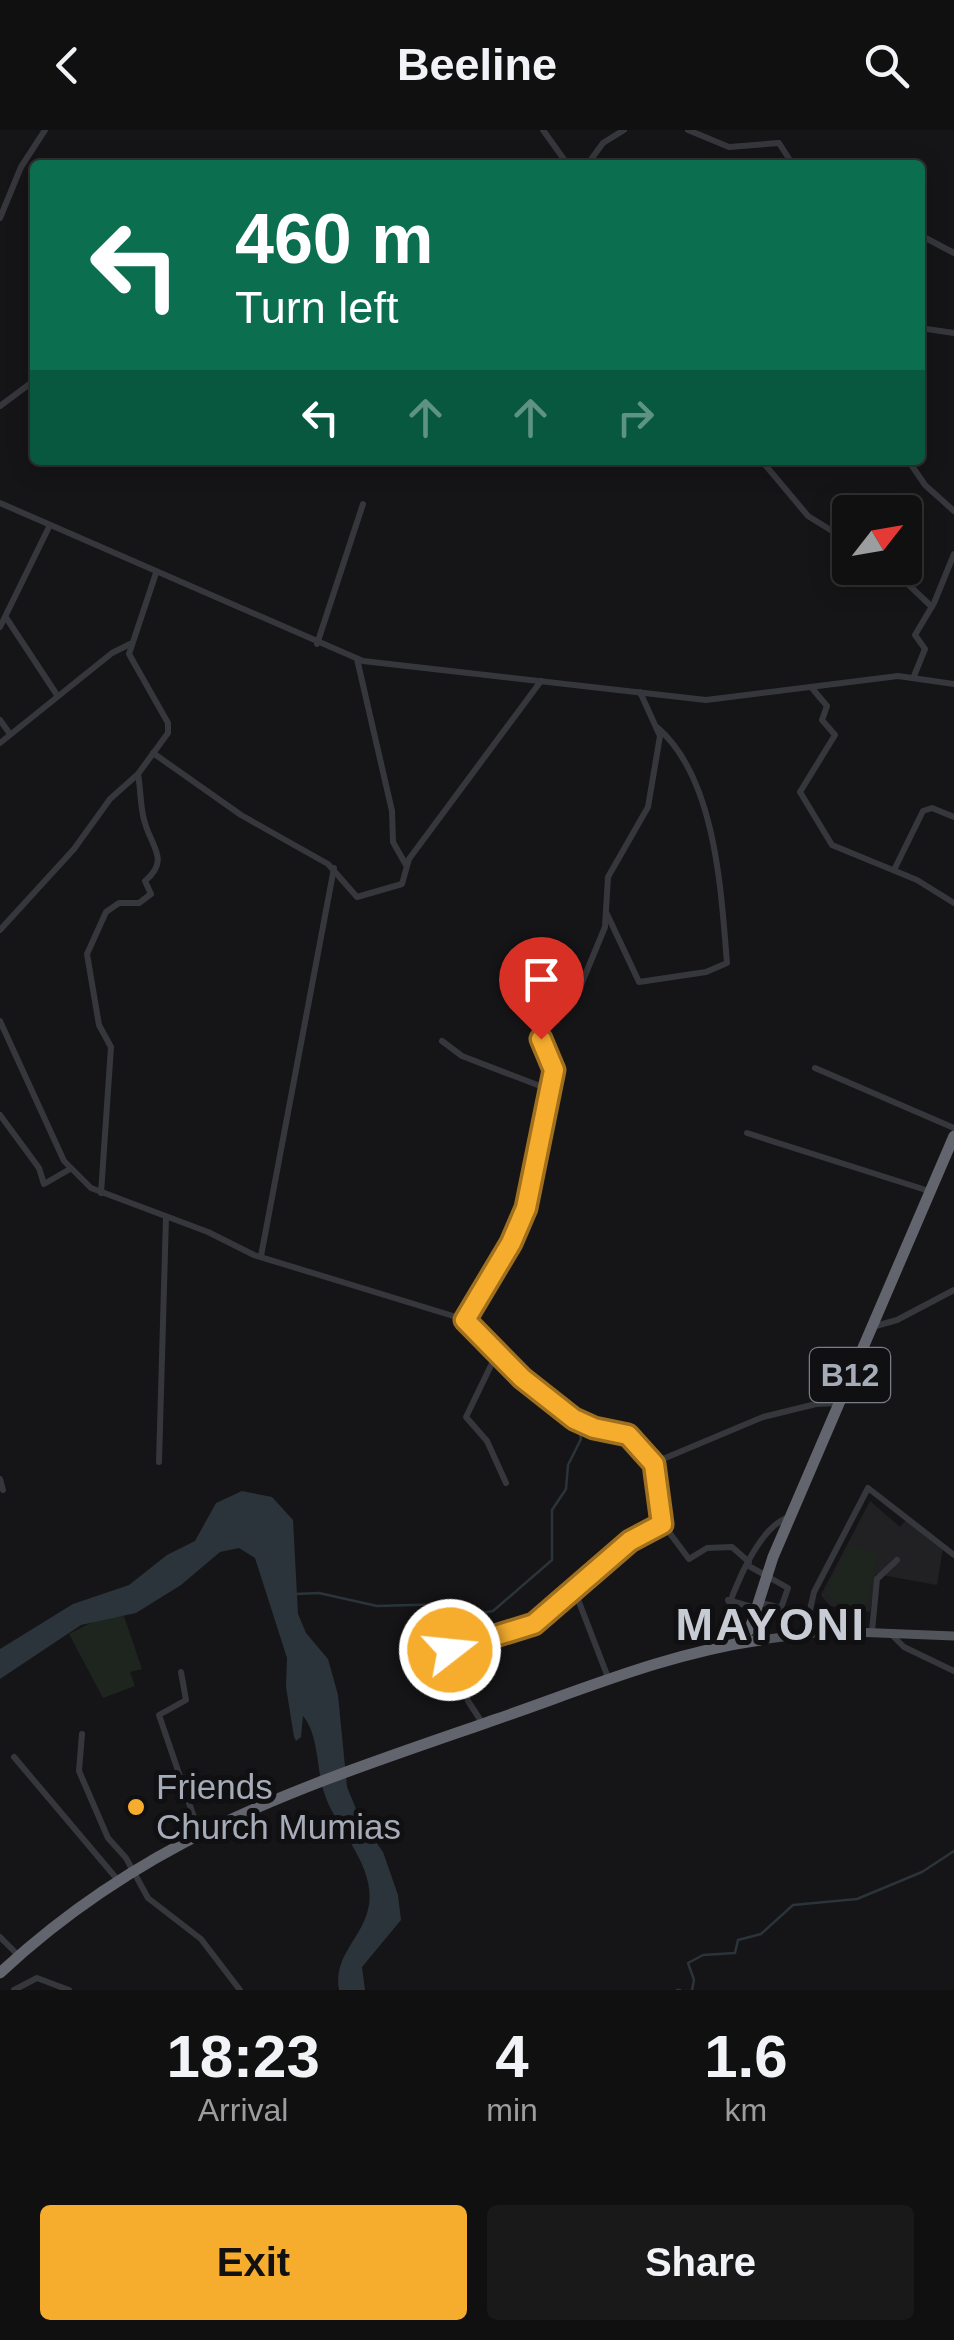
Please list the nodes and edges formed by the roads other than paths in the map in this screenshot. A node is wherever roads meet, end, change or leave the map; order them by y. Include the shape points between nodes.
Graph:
1 (45, 130) edge
2 (543, 130) edge
3 (624, 130) edge
4 (688, 130) edge
5 (564, 160) edge
6 (591, 160) edge
7 (792, 160) edge
8 (0, 218) edge
9 (925, 238) edge
10 (954, 253) edge
11 (925, 329) edge
12 (954, 333) edge
13 (30, 384) edge
14 (0, 406) edge
15 (765, 465) edge
16 (911, 465) edge
17 (0, 503) edge
18 (363, 504) dead end
19 (954, 511) edge
20 (48, 527) junction
21 (832, 531) edge
22 (954, 554) edge
23 (156, 573) junction
24 (908, 585) edge
25 (932, 607) junction
26 (7, 619) junction
27 (0, 626) edge
28 (131, 644) junction
29 (318, 644) junction
30 (357, 659) junction
31 (914, 676) junction
32 (540, 681) junction
33 (954, 684) edge
34 (811, 686) junction
35 (640, 692) junction
36 (58, 695) junction
37 (0, 720) edge
38 (657, 727) junction
39 (10, 734) junction
40 (0, 744) edge
41 (153, 753) junction
42 (138, 774) junction
43 (954, 817) edge
44 (406, 865) junction
45 (334, 868) junction
46 (894, 870) junction
47 (954, 903) edge
48 (606, 912) junction
49 (0, 930) edge
50 (0, 1022) edge
51 (442, 1041) dead end
52 (815, 1068) dead end
53 (548, 1089) junction
54 (0, 1116) edge
55 (954, 1128) edge
56 (747, 1133) dead end
57 (954, 1136) edge
58 (70, 1169) junction
59 (101, 1192) junction
60 (930, 1192) junction
61 (166, 1217) junction
62 (261, 1256) junction
63 (954, 1290) edge
64 (465, 1320) junction
65 (871, 1328) junction
66 (497, 1354) junction
67 (838, 1403) junction
68 (158, 1462) dead end
69 (654, 1464) junction
70 (0, 1479) edge
71 (506, 1484) dead end
72 (3, 1490) dead end
73 (790, 1517) junction
74 (662, 1524) junction
75 (954, 1555) edge
76 (896, 1560) dead end
77 (748, 1563) junction
78 (765, 1575) junction
79 (574, 1589) junction
80 (728, 1600) junction
81 (755, 1623) junction
82 (805, 1632) junction
83 (872, 1632) junction
84 (890, 1632) junction
85 (954, 1636) edge
86 (718, 1647) junction
87 (954, 1671) edge
88 (181, 1672) dead end
89 (609, 1680) junction
90 (483, 1724) junction
91 (82, 1734) dead end
92 (14, 1756) dead end
93 (199, 1832) junction
94 (132, 1870) junction
95 (117, 1879) junction
96 (0, 1937) edge
97 (19, 1956) junction
98 (0, 1973) edge
99 (14, 1990) edge
100 (69, 1990) edge
101 (240, 1990) edge

1 - 8 street
2 - 5 street
3 - 6 street
4 - 7 street via 729,146 776,142
9 - 10 street
11 - 12 street
13 - 14 street
15 - 21 street via 808,516
16 - 19 street
17 - 20 street
18 - 29 street
20 - 23 street
20 - 26 street
22 - 25 street
23 - 28 street
23 - 29 street
24 - 25 street
25 - 31 street via 915,635 925,650
26 - 27 street
26 - 36 street
28 - 36 street
28 - 41 street via 132,663 169,725
29 - 30 street
30 - 32 street
30 - 44 street via 392,810 393,842
31 - 33 street
31 - 34 street
32 - 35 street
32 - 44 street
34 - 35 street via 718,700
34 - 46 street via 827,706 822,720 835,736 800,794 832,845
35 - 38 street
36 - 39 street
37 - 39 street
38 - 48 street via 650,800 608,876
38 - 48 street via 692,773 714,844 726,963 639,982
39 - 40 street
41 - 42 street
41 - 45 street via 240,815
42 - 49 street
42 - 59 street via 144,822 159,856 145,881 151,894 106,912 87,956 99,1025 112,1053
43 - 46 street via 923,811
44 - 45 street via 398,888 362,898
45 - 62 street
46 - 47 street
48 - 53 street via 580,989 541,1028 554,1067
50 - 58 street
51 - 53 street via 462,1056
52 - 55 street
53 - 64 street via 521,1224
54 - 58 street via 44,1184
56 - 60 street
57 - 60 highway, B12
58 - 59 street
59 - 61 street
60 - 65 highway, B12
61 - 62 street
61 - 68 street
62 - 64 street
63 - 65 street
64 - 66 street
65 - 67 highway, B12
66 - 69 street via 581,1423 628,1435
66 - 71 street via 466,1417 487,1442
67 - 69 street via 764,1417
67 - 73 highway, B12
69 - 74 street
70 - 72 street
73 - 77 street via 777,1522
73 - 78 highway, B12
74 - 77 street via 689,1558 732,1547
74 - 79 street via 634,1538
75 - 82 street via 867,1489 814,1592
76 - 83 street via 877,1579
77 - 78 street
77 - 80 street
78 - 81 highway, B12
78 - 81 street via 785,1583 787,1596
79 - 89 street
79 - 90 street via 531,1626 451,1648
80 - 81 street
80 - 86 street
81 - 82 main road
81 - 86 highway via 737,1643
82 - 83 main road
83 - 84 main road
84 - 85 main road
84 - 87 street via 904,1647
86 - 89 highway
88 - 93 street via 186,1700 159,1715
89 - 90 highway
90 - 93 highway
91 - 94 street via 76,1762 84,1790
92 - 95 street
93 - 94 highway
94 - 95 highway
94 - 101 street via 148,1898 201,1939
95 - 97 highway
96 - 97 street
97 - 98 highway
99 - 100 street via 37,1978

